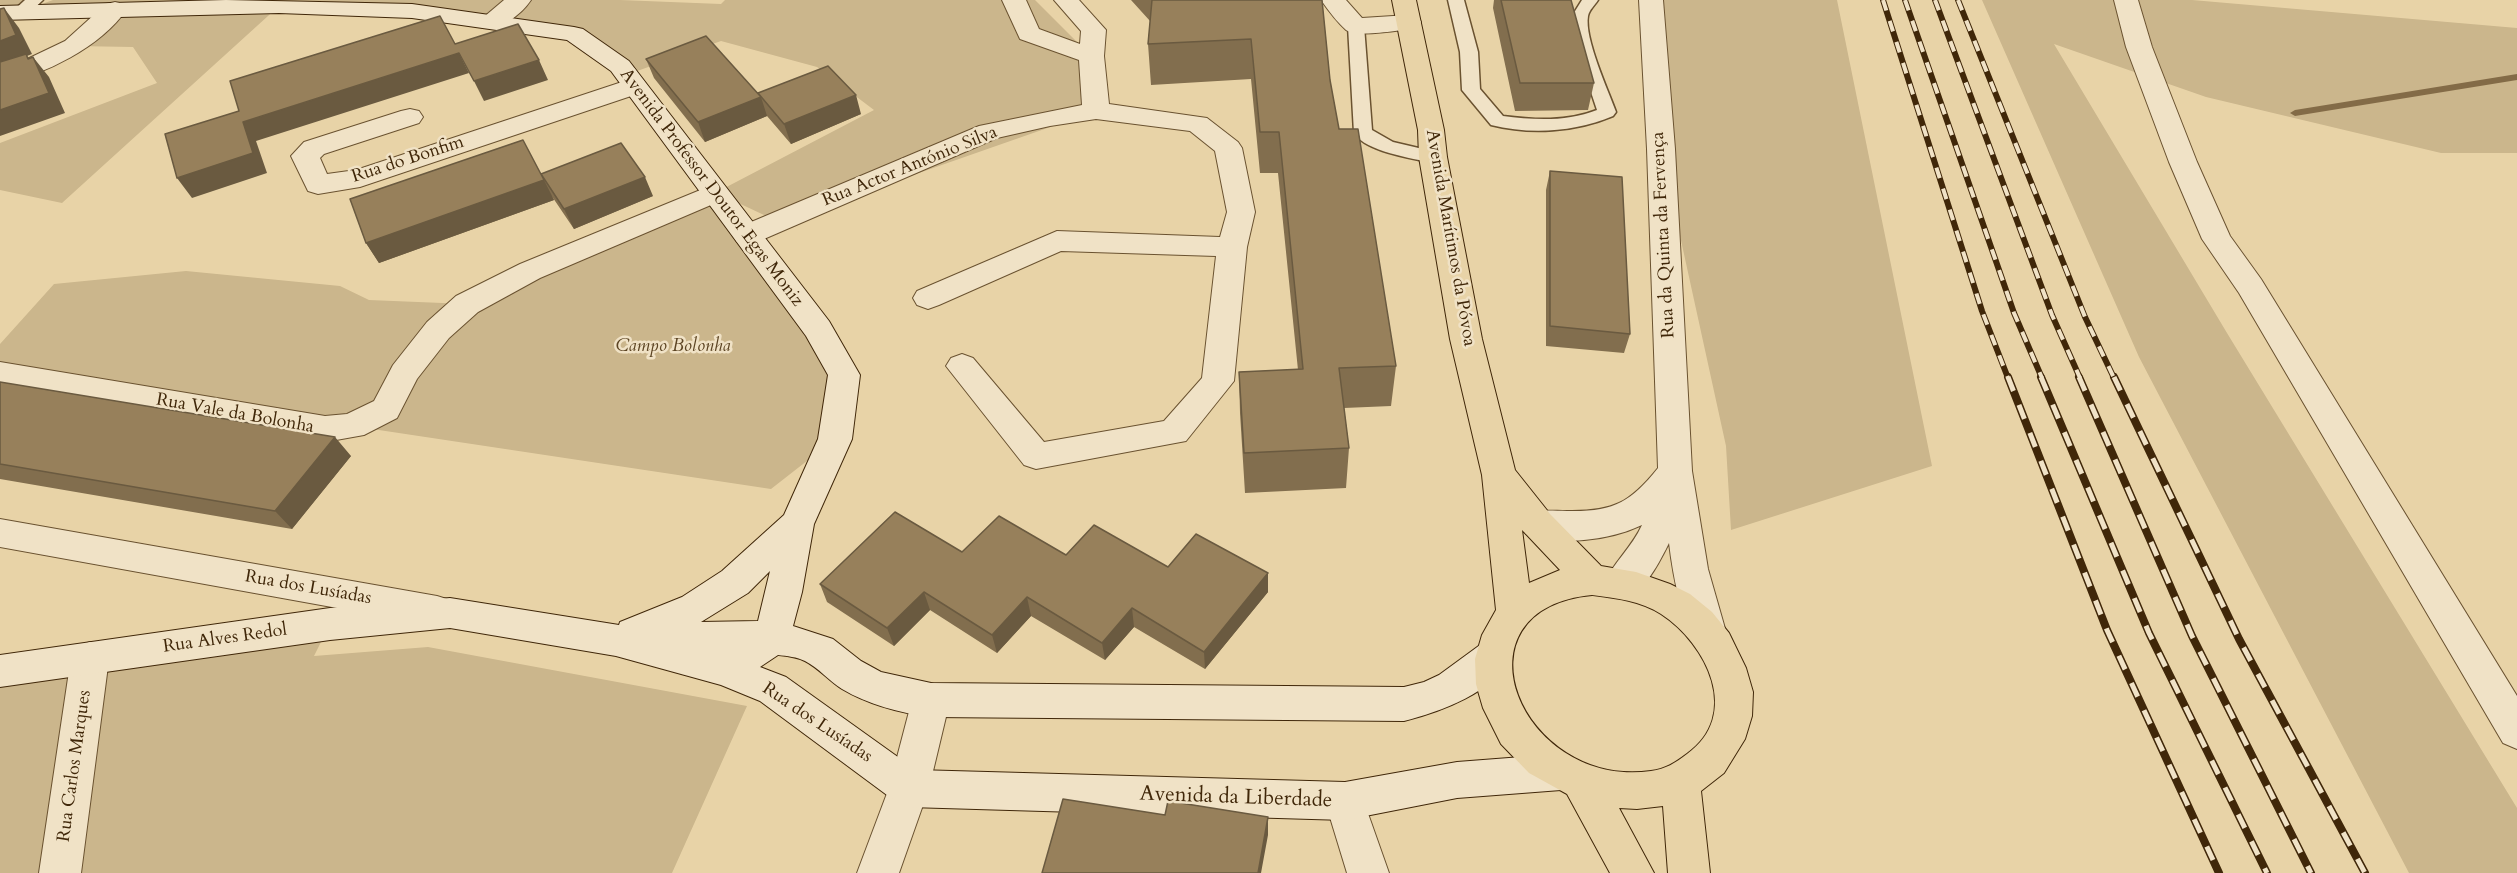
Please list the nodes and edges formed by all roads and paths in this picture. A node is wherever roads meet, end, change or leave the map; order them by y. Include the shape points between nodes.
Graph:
1 (519, 0) edge
2 (1014, 0) edge
3 (1066, 0) edge
4 (1333, 0) edge
5 (1456, 0) edge
6 (1590, 0) edge
7 (1651, 0) edge
8 (2126, 0) edge
9 (19, 8) edge
10 (114, 9) junction
11 (1407, 11) edge
12 (490, 21) junction
13 (1356, 26) junction
14 (1091, 56) junction
15 (0, 77) edge
16 (634, 86) junction
17 (1096, 111) junction
18 (410, 117) dead end
19 (1433, 157) junction
20 (715, 193) junction
21 (747, 235) junction
22 (1232, 246) junction
23 (928, 298) dead end
24 (962, 366) dead end
25 (0, 374) edge
26 (1675, 471) junction
27 (1499, 474) junction
28 (797, 524) junction
29 (1538, 524) junction
30 (0, 533) edge
31 (1607, 581) junction
32 (735, 582) junction
33 (1514, 612) junction
34 (450, 614) junction
35 (1708, 632) junction
36 (771, 639) junction
37 (616, 640) junction
38 (725, 654) junction
39 (1493, 656) junction
40 (90, 658) junction
41 (0, 671) edge
42 (931, 700) junction
43 (2517, 731) edge
44 (1571, 777) junction
45 (1679, 782) junction
46 (909, 788) junction
47 (1345, 801) junction
48 (60, 873) edge
49 (878, 873) edge
50 (1368, 873) edge
51 (1633, 873) edge
52 (1689, 873) edge

1 - 12 street
2 - 14 street via 1029,34
3 - 14 street via 1094,30
4 - 13 street
5 - 6 lane via 1469,52 1471,90 1497,121 1536,126 1588,121 1607,112 1587,57 1580,15
7 - 26 street, Rua da Quinta da Fervença
8 - 43 street via 2139,47 2217,239 2250,286
9 - 10 street, Avenida Professor Doutor Egas Moniz
10 - 12 street, Avenida Professor Doutor Egas Moniz via 279,6 412,12
10 - 15 street via 74,46
11 - 13 street
11 - 19 main road, Avenida Marítimos da Póvoa
12 - 16 street, Avenida Professor Doutor Egas Moniz via 574,34 620,66
13 - 19 lane via 1363,133 1387,146
14 - 17 street
16 - 18 street, Rua do Bonfim via 360,178 318,185 305,156 314,148
16 - 20 street, Avenida Professor Doutor Egas Moniz
17 - 21 street, Rua Actor António Silva via 989,132
17 - 22 street, Rua Actor António Silva via 1198,124 1228,148 1242,212
19 - 27 main road, Avenida Marítimos da Póvoa via 1466,339
20 - 21 street, Avenida Professor Doutor Egas Moniz
20 - 25 street, Rua Vale da Bolonha via 530,271 467,303 438,330 404,373 386,409 352,426 325,429
21 - 28 street, Avenida Professor Doutor Egas Moniz via 818,329 844,375 835,439
22 - 23 street via 1057,241
22 - 24 street, Rua Actor António Silva via 1218,381 1174,432 1036,456
26 - 29 street via 1647,504 1618,521 1582,526
26 - 31 street, Rua da Quinta da Fervença via 1664,515 1646,554
26 - 35 street, Rua da Quinta da Fervença via 1690,569
27 - 29 main road, Avenida Marítimos da Póvoa
27 - 33 main road, Avenida Marítimos da Póvoa
28 - 32 street, Avenida Professor Doutor Egas Moniz
28 - 36 street, Avenida Professor Doutor Egas Moniz
29 - 31 main road, Avenida Marítimos da Póvoa
30 - 34 street, Rua dos Lusíadas
31 - 33 main road via 1560,585 1533,597
31 - 35 main road via 1651,592 1676,604
32 - 37 street, Avenida Professor Doutor Egas Moniz via 694,608
32 - 38 street
33 - 39 main road via 1500,631
34 - 37 street, Rua dos Lusíadas
34 - 40 street, Rua Alves Redol via 330,624
35 - 45 main road via 1724,655 1735,687 1734,720 1721,751 1702,769
36 - 38 street
36 - 42 street via 817,649 850,674 900,697
37 - 38 street, Rua dos Lusíadas
38 - 46 street, Rua dos Lusíadas
39 - 42 street via 1452,688 1404,704
39 - 44 main road via 1494,685 1508,721 1535,754
40 - 41 street, Rua Alves Redol
40 - 48 street, Rua Carlos Marques
42 - 46 street
44 - 45 main road via 1606,789 1634,791
44 - 47 street, Avenida da Liberdade via 1457,780
44 - 51 main road
45 - 52 main road
46 - 47 street, Avenida da Liberdade
46 - 49 street
47 - 50 street

